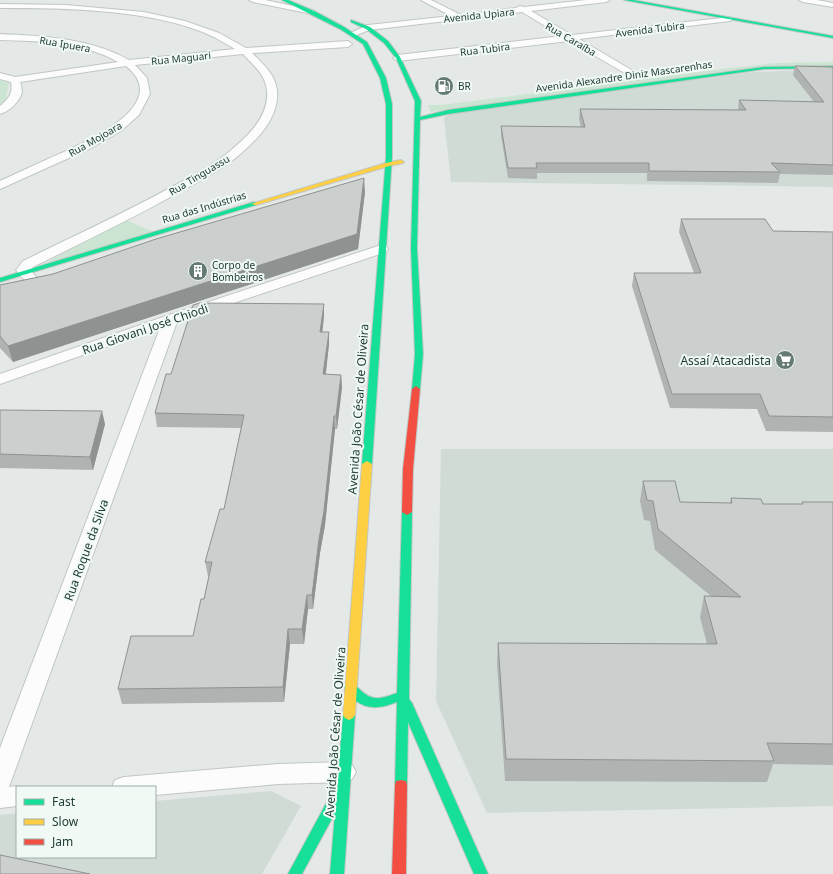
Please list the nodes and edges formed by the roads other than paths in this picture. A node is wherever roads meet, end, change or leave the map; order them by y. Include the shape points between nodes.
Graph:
1 (253, 0) edge
2 (284, 0) edge
3 (424, 0) edge
4 (606, 0) edge
5 (626, 0) edge
6 (803, 0) edge
7 (512, 3) dead end
8 (833, 5) edge
9 (0, 6) edge
10 (523, 10) junction
11 (312, 12) junction
12 (460, 17) junction
13 (348, 18) dead end
14 (730, 19) junction
15 (368, 28) junction
16 (352, 34) junction
17 (0, 37) edge
18 (833, 37) edge
19 (571, 39) junction
20 (348, 44) dead end
21 (246, 51) junction
22 (398, 58) junction
23 (833, 59) edge
24 (128, 63) junction
25 (833, 68) edge
26 (0, 76) edge
27 (637, 77) junction
28 (15, 80) junction
29 (606, 80) dead end
30 (418, 101) junction
31 (428, 101) dead end
32 (0, 110) edge
33 (418, 118) junction
34 (416, 160) junction
35 (388, 164) junction
36 (415, 170) junction
37 (387, 174) junction
38 (0, 185) edge
39 (289, 203) edge
40 (382, 249) junction
41 (29, 279) junction
42 (0, 280) edge
43 (171, 319) junction
44 (0, 379) edge
45 (350, 687) junction
46 (403, 696) junction
47 (344, 778) junction
48 (0, 780) edge
49 (136, 786) edge
50 (16, 796) edge
51 (0, 798) edge
52 (295, 874) edge
53 (337, 874) edge
54 (399, 874) edge
55 (481, 874) edge

1 - 11 street
2 - 11 main road, Avenida João César de Oliveira
3 - 12 street
4 - 10 street, Avenida Upiara
5 - 14 main road
6 - 8 street
7 - 10 street, Rua Caraíba
9 - 21 street, Rua Tinguassu via 97,10 153,17 200,28
10 - 12 street, Avenida Upiara
10 - 19 street, Rua Caraíba
11 - 16 main road, Avenida João César de Oliveira
12 - 15 street, Avenida Upiara
13 - 15 main road
14 - 18 main road
14 - 19 street, Avenida Tubira
15 - 16 street, Avenida Upiara
15 - 22 main road via 386,42
16 - 35 main road, Avenida João César de Oliveira via 365,43 383,78 389,104
17 - 24 street, Rua Ipuera via 51,40 102,51
19 - 22 street, Rua Tubira
19 - 27 street, Rua Caraíba
20 - 21 street, Rua Maguari
21 - 24 street, Rua Maguari
21 - 41 street, Rua Tinguassu via 272,83 272,99 266,119 249,140 220,165 160,199 28,264 23,270
22 - 30 main road
23 - 27 main road, Avenida Alexandre Diniz Mascarenhas via 771,61
24 - 28 street, Rua Maguari
24 - 38 street, Rua Mojoara via 141,77 146,94 135,112 117,129 87,146
25 - 33 main road, Avenida Alexandre Diniz Mascarenhas via 764,68
26 - 28 street
27 - 29 main road, Avenida Alexandre Diniz Mascarenhas
28 - 32 street via 18,91 12,101
30 - 31 main road
30 - 33 main road
33 - 34 main road
34 - 35 main road, Rua das Indústrias
34 - 36 main road
35 - 37 main road, Avenida João César de Oliveira
35 - 41 main road, Rua das Indústrias
36 - 37 main road
36 - 46 main road via 414,248 420,354 408,469
37 - 39 main road
37 - 40 main road, Avenida João César de Oliveira
40 - 43 street, Rua Giovani José Chiodi
40 - 45 main road, Avenida João César de Oliveira
41 - 42 main road, Rua das Indústrias
43 - 44 street, Rua Giovani José Chiodi
43 - 48 street, Rua Roque da Silva
45 - 46 main road via 361,699 378,703
45 - 47 main road, Avenida João César de Oliveira
46 - 54 main road
46 - 55 main road
47 - 49 street via 278,774
47 - 52 main road
47 - 53 main road, Avenida João César de Oliveira
50 - 51 street

